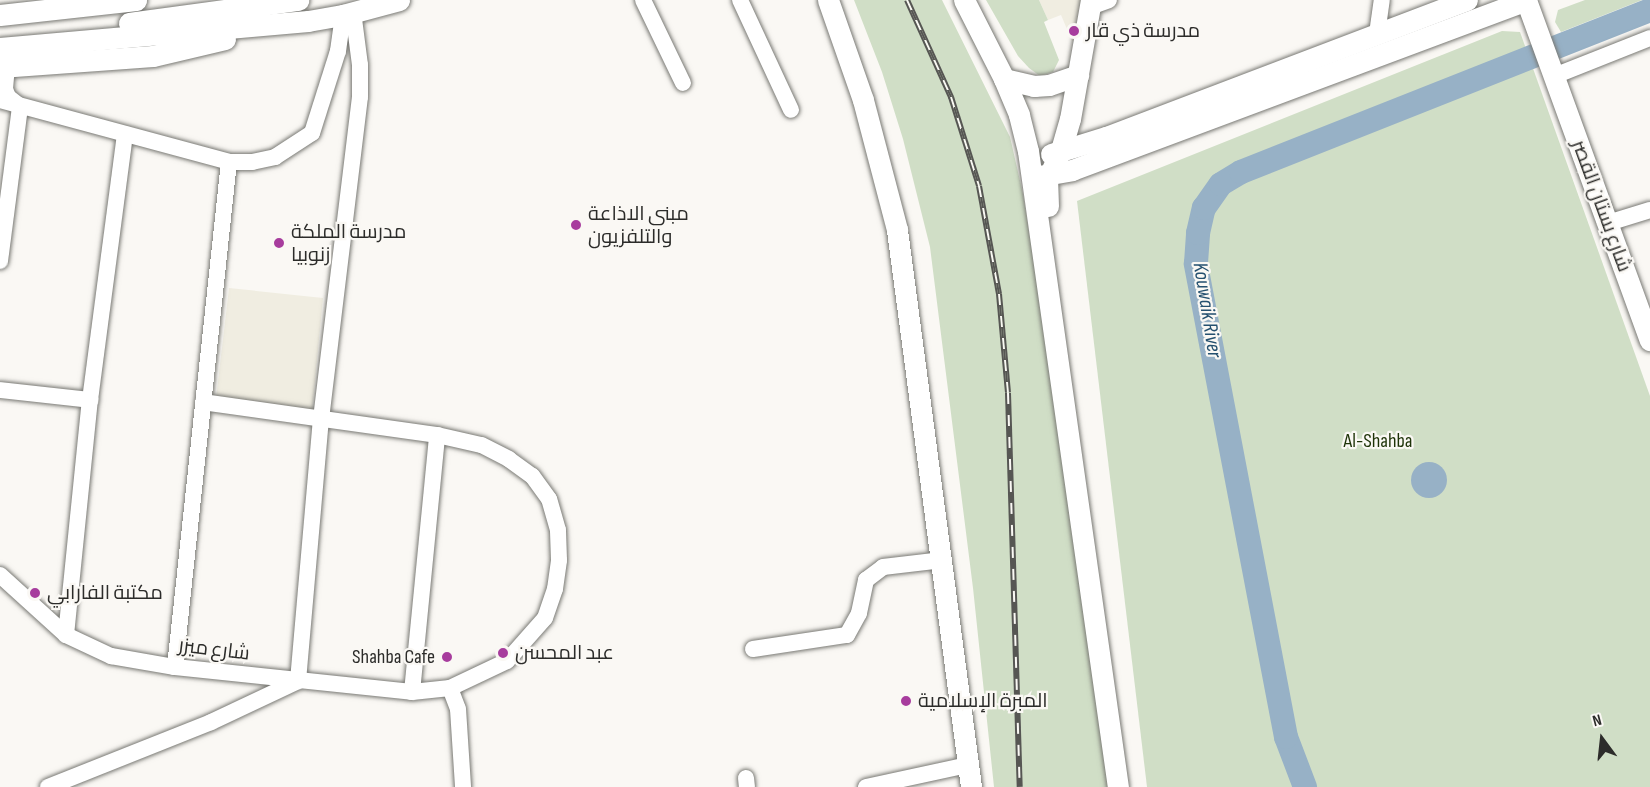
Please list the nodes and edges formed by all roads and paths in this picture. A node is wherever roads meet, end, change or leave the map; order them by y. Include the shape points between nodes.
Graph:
1 (136, 0) edge
2 (298, 0) edge
3 (399, 0) edge
4 (643, 0) edge
5 (740, 0) edge
6 (828, 0) edge
7 (964, 0) edge
8 (1382, 0) edge
9 (1467, 0) edge
10 (1526, 0) edge
11 (1097, 2) edge
12 (348, 13) junction
13 (0, 15) edge
14 (1377, 34) junction
15 (0, 37) edge
16 (1650, 38) edge
17 (2, 60) edge
18 (1554, 74) junction
19 (1078, 75) junction
20 (1004, 79) junction
21 (682, 83) dead end
22 (0, 100) edge
23 (21, 107) junction
24 (791, 110) dead end
25 (1070, 119) junction
26 (125, 134) junction
27 (1092, 142) junction
28 (1061, 150) junction
29 (229, 162) junction
30 (1037, 172) junction
31 (1650, 210) edge
32 (1608, 223) junction
33 (0, 261) edge
34 (1650, 340) edge
35 (0, 390) edge
36 (90, 400) junction
37 (202, 402) junction
38 (321, 419) junction
39 (437, 435) junction
40 (943, 560) junction
41 (0, 575) edge
42 (66, 635) junction
43 (753, 649) dead end
44 (175, 667) junction
45 (298, 681) junction
46 (450, 688) junction
47 (412, 692) junction
48 (968, 765) junction
49 (48, 787) edge
50 (463, 787) edge
51 (866, 787) edge
52 (971, 787) edge
53 (1118, 787) edge
54 (1127, 787) edge

1 - 13 main road
2 - 15 main road
3 - 12 main road
4 - 21 street
5 - 24 street
6 - 40 main road via 863,100 897,230
7 - 20 main road
8 - 14 street
9 - 14 main road
10 - 18 main road, شارع بستان القصر
10 - 30 main road via 1072,170
11 - 19 main road
12 - 17 main road via 153,56
12 - 29 street via 312,133 275,157
12 - 38 street via 360,65 360,97
14 - 27 main road
16 - 18 street
17 - 23 street via 8,97
18 - 32 main road, شارع بستان القصر
19 - 20 main road via 1034,86
19 - 25 main road
20 - 30 main road
22 - 23 street
23 - 26 street
23 - 33 street
25 - 27 main road via 1076,131
25 - 28 main road
26 - 29 street
26 - 36 street
27 - 28 main road
28 - 30 main road
29 - 37 street
30 - 53 main road
30 - 54 main road via 1047,194
31 - 32 street
32 - 34 main road, شارع بستان القصر
35 - 36 street
36 - 42 street
37 - 38 street, شارع ميزر
37 - 44 street
38 - 39 street, شارع ميزر
38 - 45 street
39 - 46 street, شارع ميزر via 481,445 532,476 549,499 558,530 555,589 545,618 507,661
39 - 47 street
40 - 43 street via 883,567 866,580 859,613 847,635
40 - 48 main road
41 - 42 street, شارع ميزر
42 - 44 street, شارع ميزر via 111,656
44 - 45 street, شارع ميزر
45 - 47 street, شارع ميزر
45 - 49 street via 212,722
46 - 47 street, شارع ميزر
46 - 50 street via 458,709
48 - 51 street
48 - 52 main road

